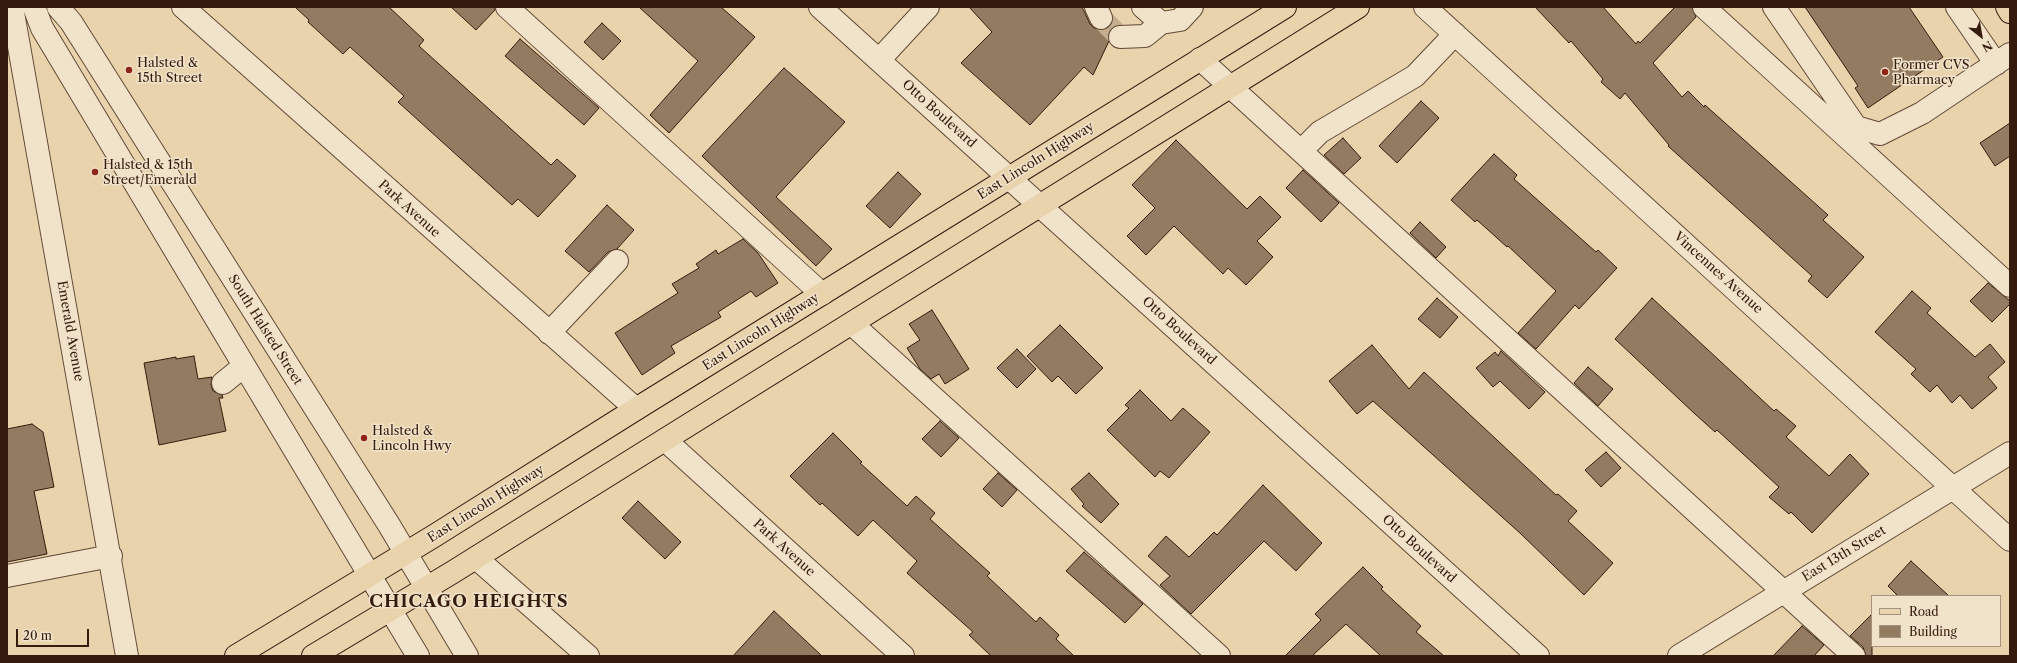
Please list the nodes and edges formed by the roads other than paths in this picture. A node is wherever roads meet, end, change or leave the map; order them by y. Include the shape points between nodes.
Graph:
1 (12, 7) edge
2 (34, 7) edge
3 (58, 7) edge
4 (183, 7) edge
5 (507, 7) edge
6 (820, 7) edge
7 (928, 7) edge
8 (1143, 7) edge
9 (1192, 7) edge
10 (1285, 7) edge
11 (1358, 7) edge
12 (1425, 7) edge
13 (1704, 7) edge
14 (1774, 7) edge
15 (1957, 7) edge
16 (2007, 7) edge
17 (2010, 12) edge
18 (1161, 23) junction
19 (1455, 34) junction
20 (1120, 37) dead end
21 (1200, 59) junction
22 (2003, 59) edge
23 (879, 60) junction
24 (1231, 87) junction
25 (1301, 151) junction
26 (1008, 177) junction
27 (1040, 206) junction
28 (617, 261) dead end
29 (2010, 286) edge
30 (822, 294) junction
31 (852, 324) junction
32 (549, 333) junction
33 (244, 366) junction
34 (223, 383) dead end
35 (636, 409) junction
36 (665, 440) junction
37 (2010, 453) edge
38 (1953, 488) junction
39 (2010, 540) edge
40 (406, 553) junction
41 (110, 556) junction
42 (476, 558) junction
43 (7, 576) edge
44 (369, 576) junction
45 (427, 589) junction
46 (1784, 592) junction
47 (390, 611) junction
48 (326, 653) edge
49 (128, 656) edge
50 (236, 656) edge
51 (418, 656) edge
52 (467, 656) edge
53 (588, 656) edge
54 (903, 656) edge
55 (1219, 656) edge
56 (1538, 656) edge
57 (1679, 656) edge
58 (1854, 656) edge

1 - 41 street, Emerald Avenue
2 - 33 street via 42,28
3 - 40 street, South Halsted Street via 71,22
4 - 32 street, Park Avenue
5 - 30 street
6 - 23 street, Otto Boulevard
7 - 23 street
8 - 18 street
9 - 18 street via 1180,20
10 - 21 main road, East Lincoln Highway
11 - 24 main road
12 - 19 street, Vincennes Avenue
13 - 29 street
14 - 22 street via 1856,127 1880,134 1922,112
15 - 22 street
16 - 17 main road
18 - 20 street via 1145,36
19 - 25 street via 1415,76 1320,132
19 - 38 street, Vincennes Avenue
21 - 24 street
21 - 26 main road, East Lincoln Highway
23 - 26 street, Otto Boulevard
24 - 25 street
24 - 27 main road
25 - 46 street
26 - 27 street, Otto Boulevard
26 - 30 main road, East Lincoln Highway
27 - 31 main road
27 - 56 street, Otto Boulevard
28 - 32 street
30 - 35 main road, East Lincoln Highway
31 - 36 main road
31 - 55 street
32 - 35 street, Park Avenue
33 - 34 street
33 - 44 street
35 - 40 main road, East Lincoln Highway
36 - 42 main road
36 - 54 street, Park Avenue
37 - 38 street, East 13th Street
38 - 39 street, Vincennes Avenue
38 - 46 street, East 13th Street
40 - 44 main road, East Lincoln Highway
40 - 45 street, South Halsted Street
41 - 43 street
41 - 49 street, Emerald Avenue
42 - 45 main road
42 - 53 street
44 - 47 street
44 - 50 main road, East Lincoln Highway
45 - 47 main road
45 - 52 street, South Halsted Street
46 - 57 street, East 13th Street
46 - 58 street
47 - 48 main road
47 - 51 street

